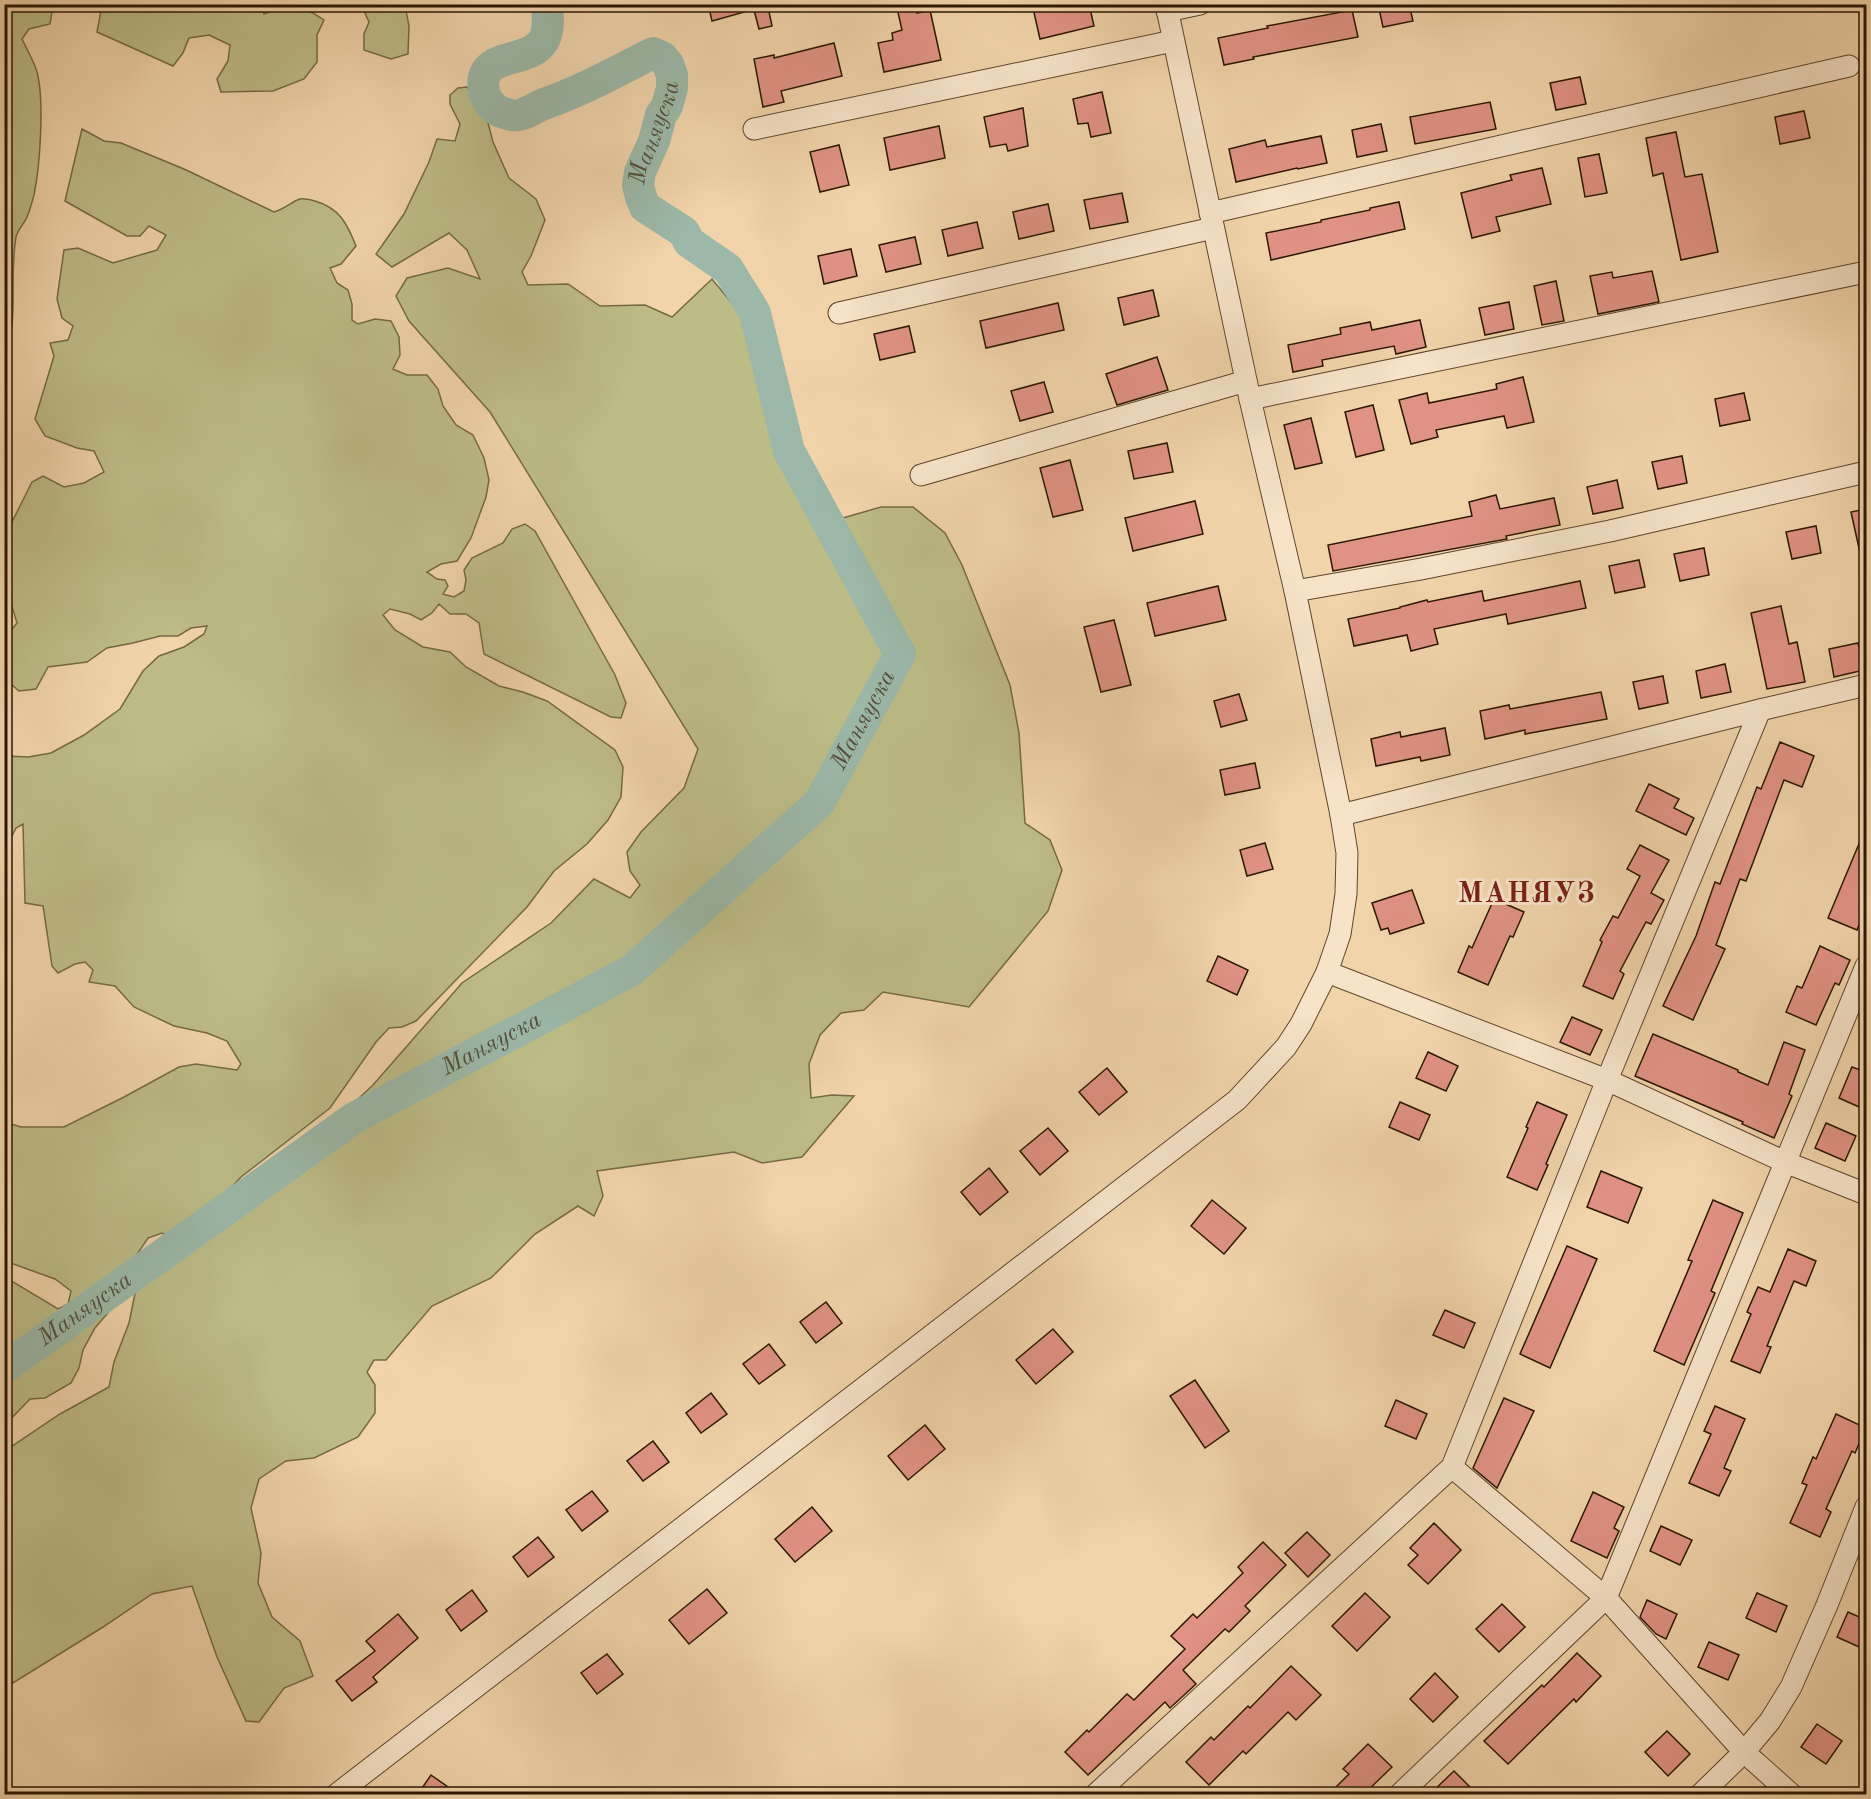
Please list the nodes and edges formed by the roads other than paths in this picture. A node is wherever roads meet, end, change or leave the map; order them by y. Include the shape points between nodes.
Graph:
1 (1200, 4) edge
2 (1166, 8) edge
3 (1173, 41) junction
4 (1849, 66) dead end
5 (754, 129) dead end
6 (1212, 220) junction
7 (1866, 272) edge
8 (839, 313) dead end
9 (1248, 390) junction
10 (1866, 472) edge
11 (921, 475) dead end
12 (1295, 591) junction
13 (1866, 686) edge
14 (1760, 710) junction
15 (1341, 815) junction
16 (1866, 966) edge
17 (1327, 972) junction
18 (1607, 1080) junction
19 (1785, 1162) junction
20 (1866, 1194) edge
21 (1452, 1467) junction
22 (1866, 1507) edge
23 (1606, 1598) junction
24 (1744, 1752) junction
25 (337, 1794) edge
26 (1096, 1794) edge
27 (1400, 1794) edge
28 (1701, 1794) edge
29 (1791, 1794) edge

1 - 2 street
2 - 3 street
3 - 5 street
3 - 6 street
4 - 6 street
6 - 8 street
6 - 9 street
7 - 9 street
9 - 11 street
9 - 12 street
10 - 12 street via 1610,531
12 - 15 street
13 - 14 street
14 - 15 street
14 - 18 street
15 - 17 street via 1347,853 1346,894 1340,934
16 - 19 street
17 - 18 street
17 - 25 street via 1286,1047 1237,1100
18 - 19 street
18 - 21 street
19 - 20 street
19 - 23 street
21 - 23 street
21 - 26 street
22 - 24 street via 1791,1687
23 - 24 street
23 - 27 street
24 - 28 street
24 - 29 street

